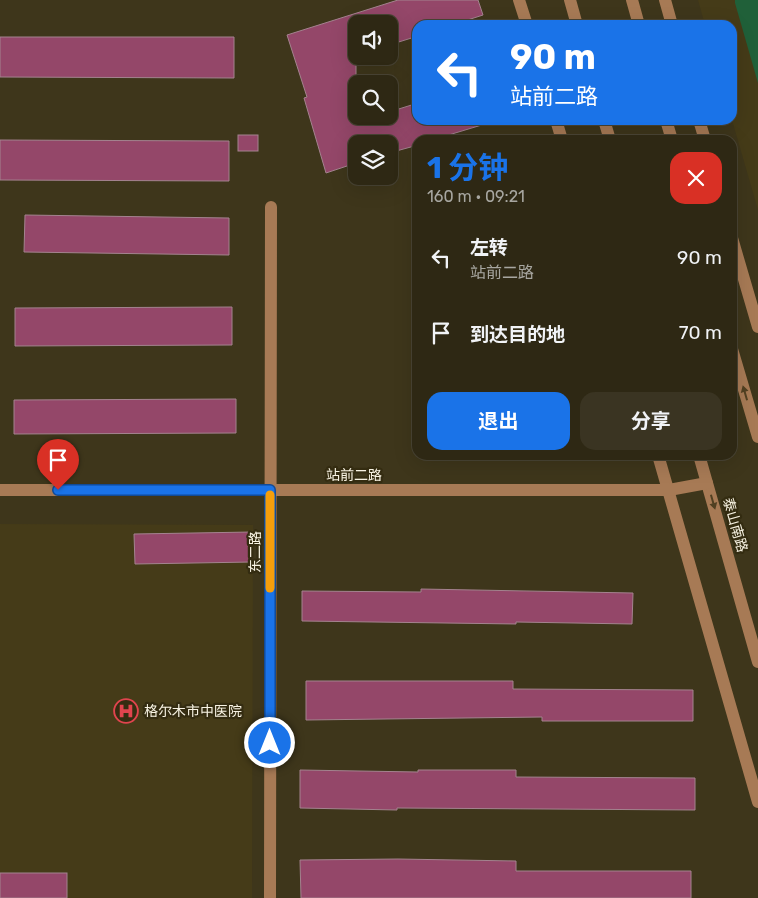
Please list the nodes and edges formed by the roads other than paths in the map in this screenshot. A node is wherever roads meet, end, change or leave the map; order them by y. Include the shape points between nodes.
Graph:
1 (519, 0) edge
2 (570, 0) edge
3 (632, 0) edge
4 (665, 0) edge
5 (525, 20) edge
6 (576, 20) edge
7 (638, 20) edge
8 (671, 20) edge
9 (271, 206) dead end
10 (737, 255) edge
11 (758, 327) edge
12 (737, 366) edge
13 (758, 437) edge
14 (659, 460) edge
15 (700, 460) edge
16 (707, 483) junction
17 (0, 490) edge
18 (270, 490) junction
19 (668, 490) junction
20 (758, 662) edge
21 (758, 802) edge
22 (270, 898) edge

1 - 5 street
2 - 6 street
3 - 7 street
4 - 8 street
9 - 18 street, 东二路
10 - 11 street
13 -> 12 street
14 - 19 street
15 - 16 street, 泰山南路
16 - 19 street, 站前二路
16 -> 20 street, 泰山南路
17 - 18 street, 站前二路
18 - 19 street, 站前二路
18 - 22 street, 东二路
19 - 21 street

